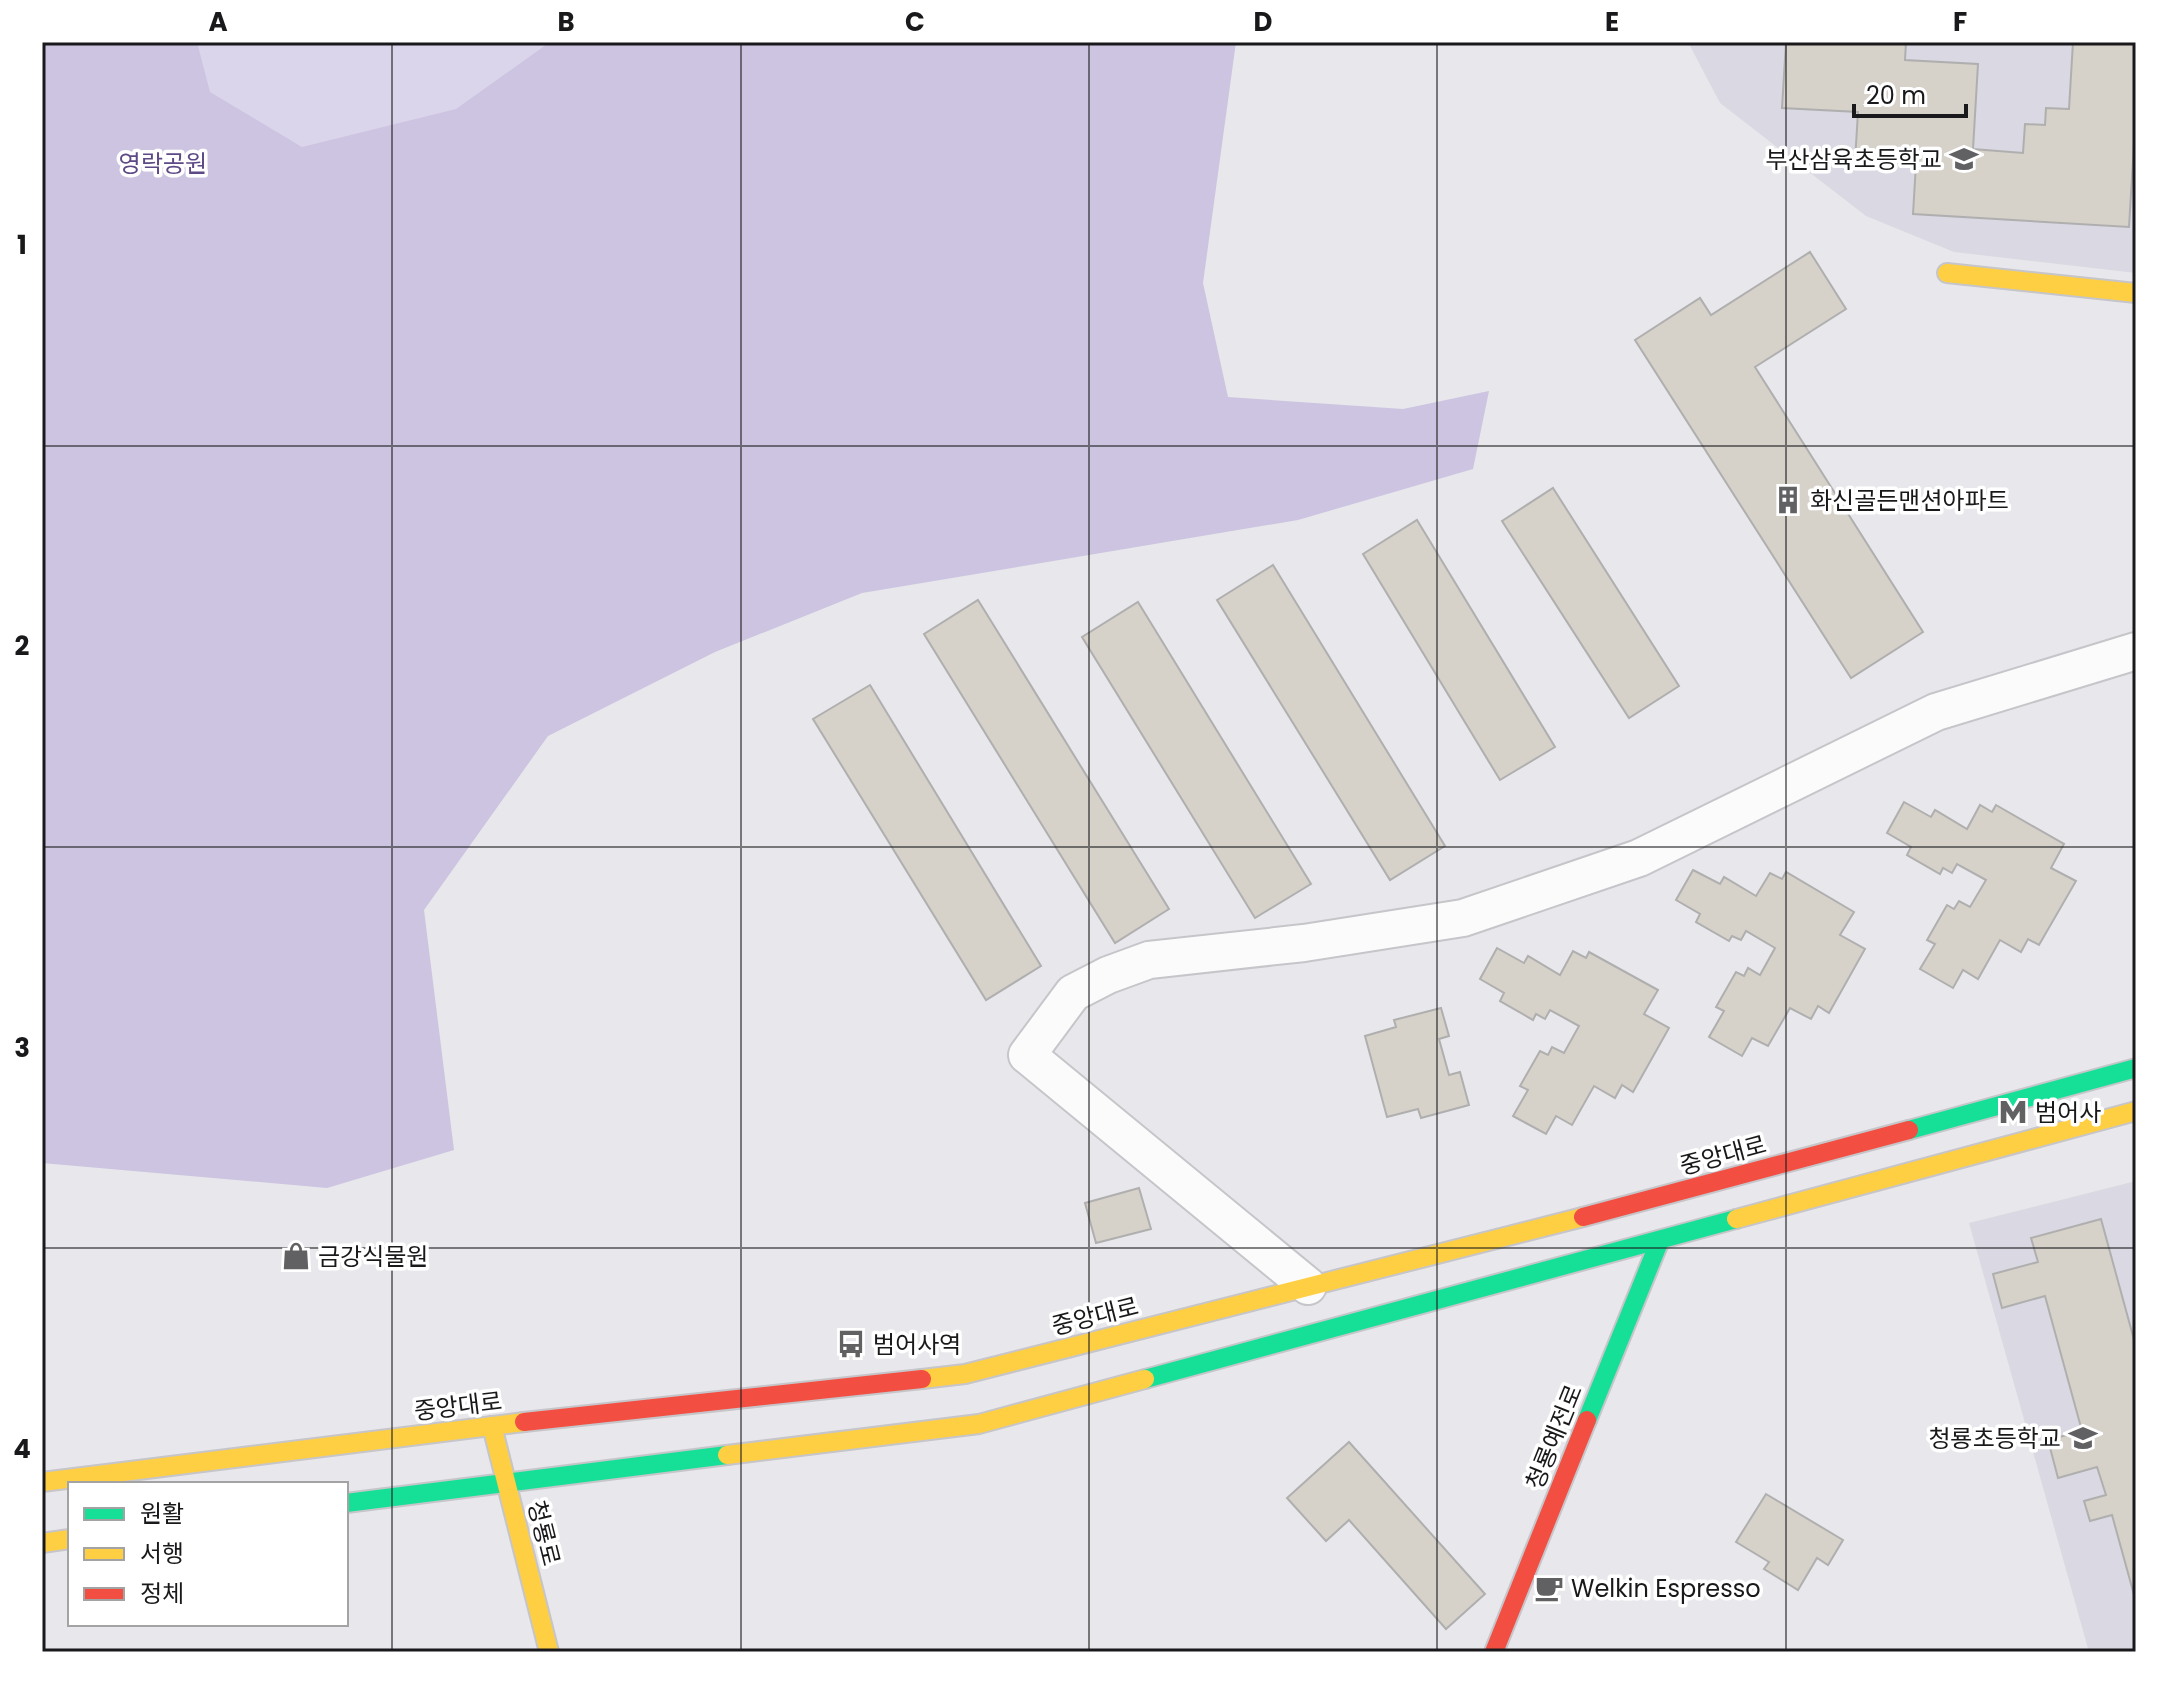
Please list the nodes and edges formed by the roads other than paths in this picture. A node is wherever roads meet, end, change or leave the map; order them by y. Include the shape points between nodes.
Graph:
1 (1947, 273) dead end
2 (2136, 293) edge
3 (2136, 651) edge
4 (2136, 1068) edge
5 (2136, 1111) edge
6 (1660, 1240) junction
7 (1308, 1286) junction
8 (492, 1426) junction
9 (42, 1482) edge
10 (507, 1482) junction
11 (348, 1503) edge
12 (68, 1539) edge
13 (42, 1543) edge
14 (549, 1652) edge
15 (1494, 1652) edge

1 - 2 main road
3 - 7 street via 1936,712 1639,858 1463,918 1149,960 1073,993 1027,1055
4 - 7 main road, 중앙대로 via 1659,1198
5 - 6 main road
6 - 10 main road via 979,1424
6 - 15 main road, 청룡예전로
7 - 8 main road, 중앙대로 via 965,1374
8 - 9 main road, 중앙대로
8 - 10 main road, 청룡로
10 - 11 main road
10 - 14 main road, 청룡로
12 - 13 main road

